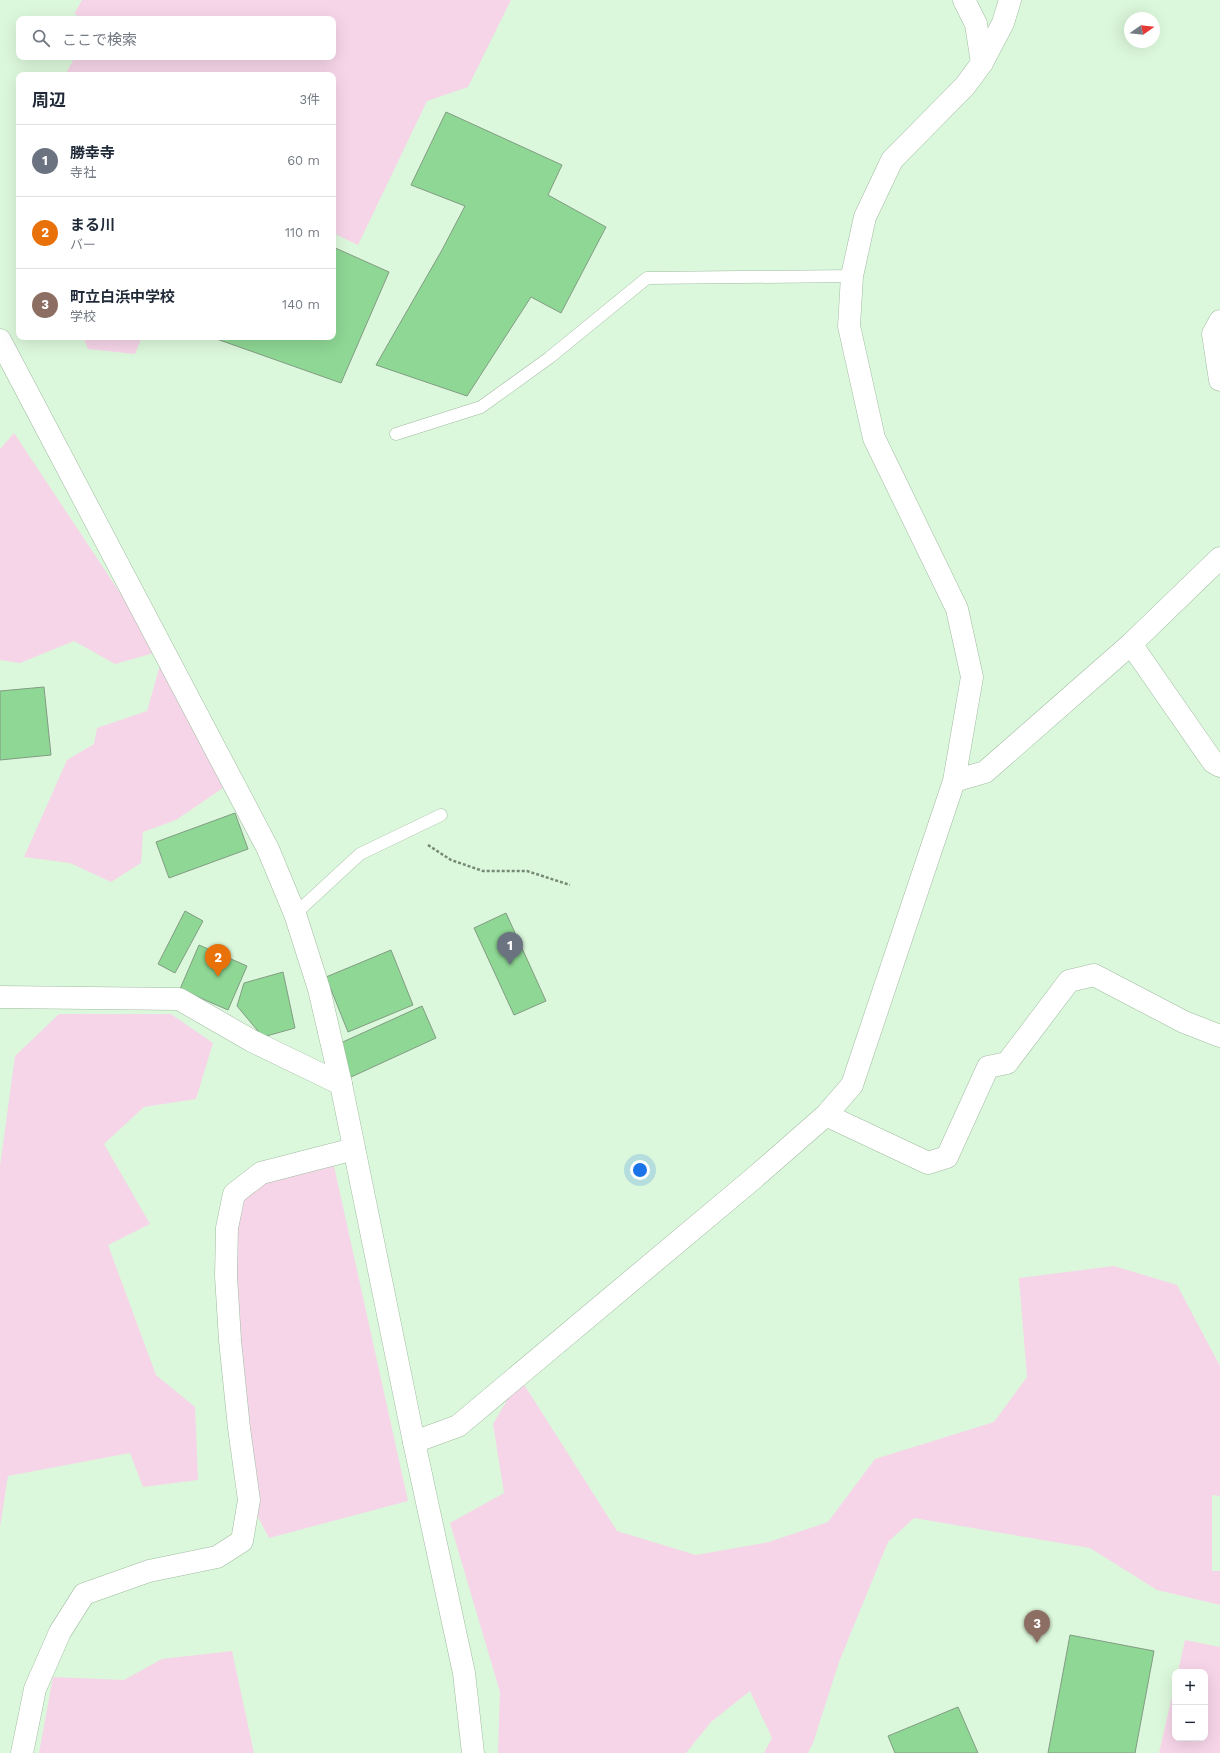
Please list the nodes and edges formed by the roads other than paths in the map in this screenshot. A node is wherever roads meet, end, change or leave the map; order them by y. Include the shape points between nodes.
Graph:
1 (964, 0) edge
2 (1010, 0) edge
3 (982, 63) junction
4 (852, 276) junction
5 (1220, 321) edge
6 (0, 340) edge
7 (1220, 380) edge
8 (396, 434) dead end
9 (1220, 558) edge
10 (1131, 644) junction
11 (1220, 766) edge
12 (954, 781) junction
13 (442, 815) dead end
14 (295, 914) junction
15 (0, 997) edge
16 (1220, 1036) edge
17 (341, 1084) junction
18 (826, 1115) junction
19 (354, 1149) junction
20 (414, 1442) junction
21 (22, 1753) edge
22 (474, 1753) edge

1 - 3 street via 976,24
2 - 3 street via 1003,23
3 - 4 street via 965,86 892,160 865,217
4 - 8 lane via 647,278 549,358 481,407
4 - 12 street via 849,326 874,438 957,609 972,677
5 - 7 street via 1213,334
6 - 14 street via 268,849
9 - 10 street
10 - 11 street via 1214,762
10 - 12 street via 985,772
12 - 18 street via 852,1085
13 - 14 lane via 360,854
14 - 17 street via 319,989
15 - 17 street via 179,999 252,1041
16 - 18 street via 1184,1022 1094,975 1069,981 1008,1063 988,1067 947,1157 928,1163
17 - 19 street
18 - 20 street via 458,1426
19 - 20 street
19 - 21 street via 261,1173 234,1194 227,1228 226,1276 238,1428 250,1500 242,1541 217,1557 149,1571 84,1594 60,1632 35,1690
20 - 22 street via 464,1673

